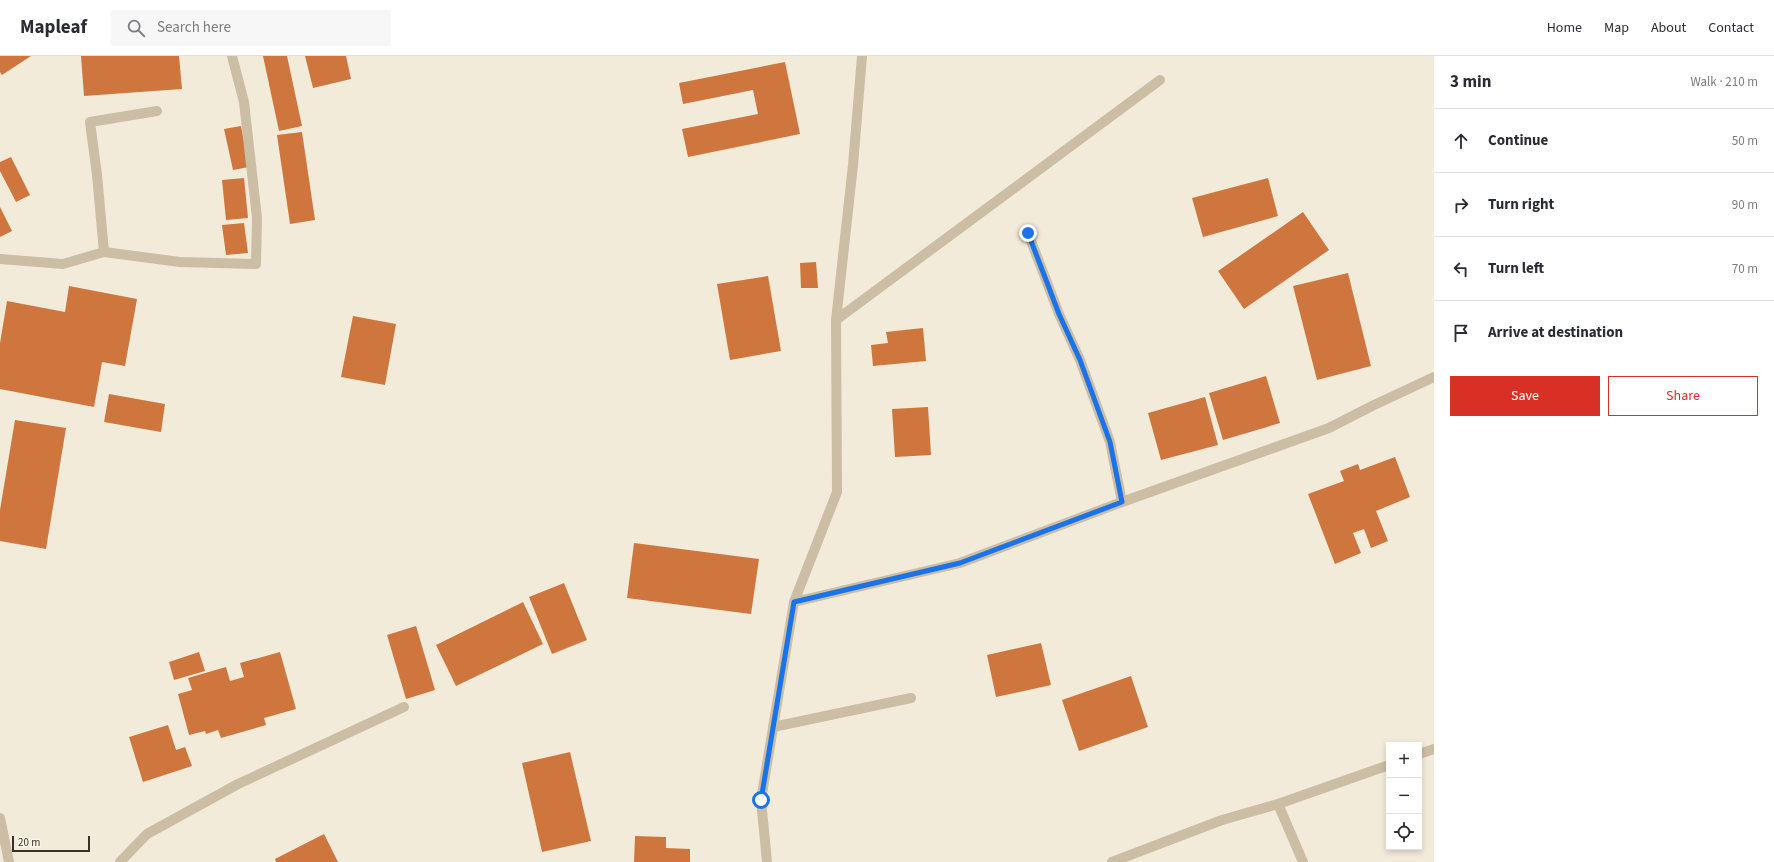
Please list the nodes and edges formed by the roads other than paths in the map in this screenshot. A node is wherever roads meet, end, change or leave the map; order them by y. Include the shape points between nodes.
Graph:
1 (232, 56) edge
2 (862, 56) edge
3 (1160, 80) dead end
4 (157, 111) dead end
5 (1028, 233) dead end
6 (104, 252) junction
7 (0, 259) edge
8 (836, 320) junction
9 (1434, 377) edge
10 (1122, 502) junction
11 (794, 602) junction
12 (911, 698) dead end
13 (404, 707) dead end
14 (773, 727) junction
15 (1434, 748) edge
16 (1422, 753) edge
17 (1386, 766) edge
18 (1278, 804) junction
19 (0, 818) edge
20 (9, 862) edge
21 (120, 862) edge
22 (767, 862) edge
23 (1112, 862) edge
24 (1303, 862) edge

1 - 6 street via 245,110 257,218 256,264 180,262
2 - 8 street
3 - 8 street
4 - 6 street via 90,122
5 - 10 street via 1059,314 1080,360 1110,442
6 - 7 street via 63,264
8 - 11 street via 837,492
9 - 10 street via 1329,428
10 - 11 street via 960,563
11 - 14 street
12 - 14 street
13 - 21 street via 238,784 161,826 147,834
14 - 22 street via 761,800
15 - 16 street
17 - 18 street
18 - 23 street via 1222,820
18 - 24 street
19 - 20 street

